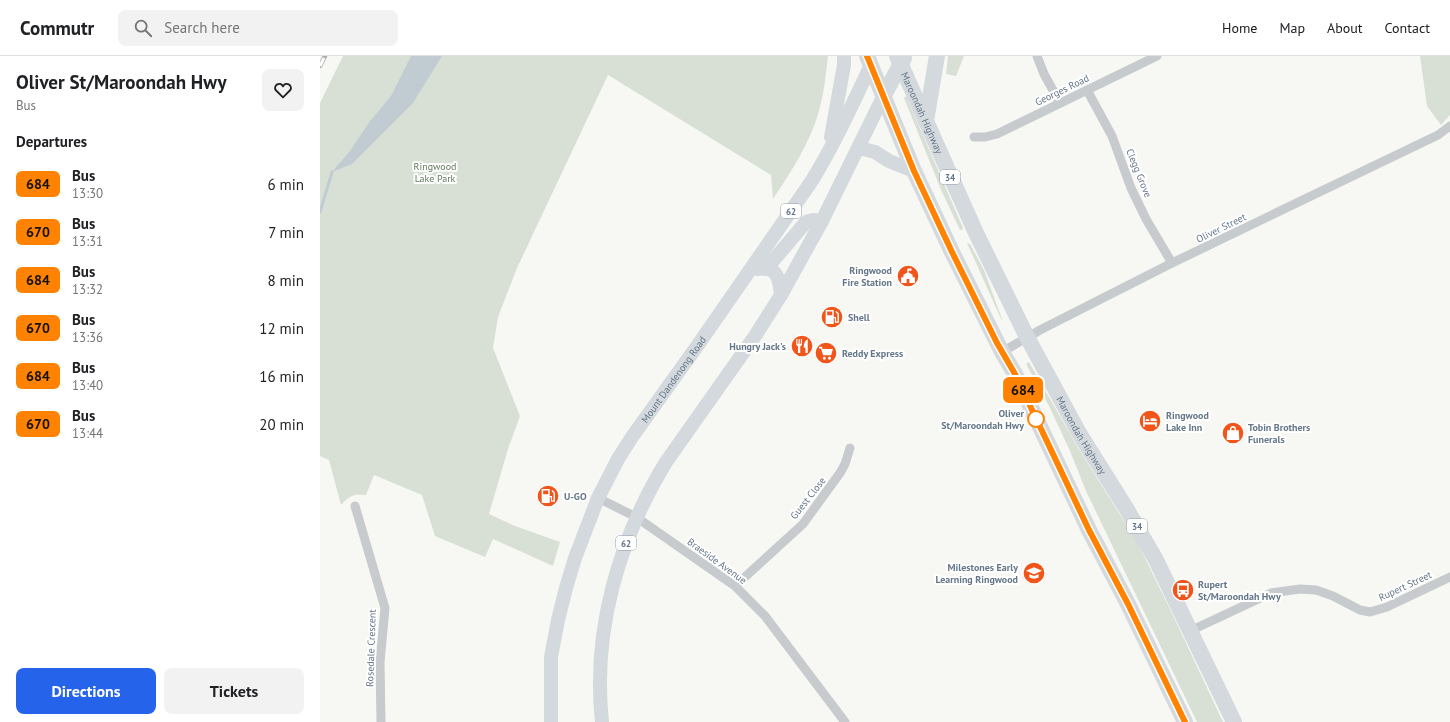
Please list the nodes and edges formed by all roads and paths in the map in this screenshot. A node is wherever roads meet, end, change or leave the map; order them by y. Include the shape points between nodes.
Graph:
1 (844, 56) edge
2 (937, 56) edge
3 (1037, 56) edge
4 (1157, 56) edge
5 (871, 59) edge
6 (901, 59) edge
7 (1088, 90) junction
8 (884, 96) junction
9 (1060, 103) junction
10 (926, 121) junction
11 (1450, 126) edge
12 (974, 137) dead end
13 (859, 148) junction
14 (830, 149) junction
15 (914, 171) junction
16 (822, 221) junction
17 (1172, 263) junction
18 (766, 268) junction
19 (749, 271) junction
20 (781, 295) junction
21 (1027, 337) junction
22 (1002, 352) junction
23 (850, 448) dead end
24 (598, 498) junction
25 (355, 506) dead end
26 (636, 517) junction
27 (1450, 577) edge
28 (735, 586) junction
29 (1190, 631) junction
30 (381, 722) edge
31 (551, 722) edge
32 (602, 722) edge
33 (845, 722) edge
34 (1185, 722) edge
35 (1234, 722) edge

1 - 14 main road
2 - 10 highway
3 - 9 street
4 - 7 street, Georges Road
5 - 8 highway
5 - 14 main road, Mount Dandenong Road / 62
6 - 8 highway, 62
6 - 10 highway, Maroondah Highway / 34
7 - 9 street, Georges Road
7 - 17 street, Clegg Grove via 1112,136 1131,188 1146,219
8 - 13 main road, 62
8 - 15 highway
9 - 12 street, Georges Road via 997,134
10 - 21 highway, Maroondah Highway / 34 via 976,233
11 - 17 street, Oliver Street via 1438,135
13 - 15 main road via 875,152
13 - 16 main road, 62
14 - 19 main road, Mount Dandenong Road / 62 via 811,182
15 - 22 highway
16 - 18 main road via 806,222
16 - 20 main road, 62
17 - 21 street, Oliver Street
18 - 19 main road
18 - 20 main road via 777,276
19 - 24 main road, Mount Dandenong Road / 62 via 632,437
20 - 26 main road, 62 via 755,336 678,443
21 - 22 street, Oliver Street
21 - 29 highway, Maroondah Highway / 34 via 1079,433 1156,560
22 - 34 highway
23 - 28 street, Guest Close via 840,473 803,524
24 - 26 street, Braeside Avenue
24 - 31 main road, Mount Dandenong Road / 62 via 575,558 558,620 551,657
25 - 30 street, Rosedale Crescent via 385,608 380,662
26 - 28 street, Braeside Avenue
26 - 32 main road, 62 via 621,557 602,644
27 - 29 street, Rupert Street via 1378,611 1370,612 1316,590 1300,589 1271,593
28 - 33 street, Braeside Avenue via 766,616
29 - 35 highway, Maroondah Highway / 34

